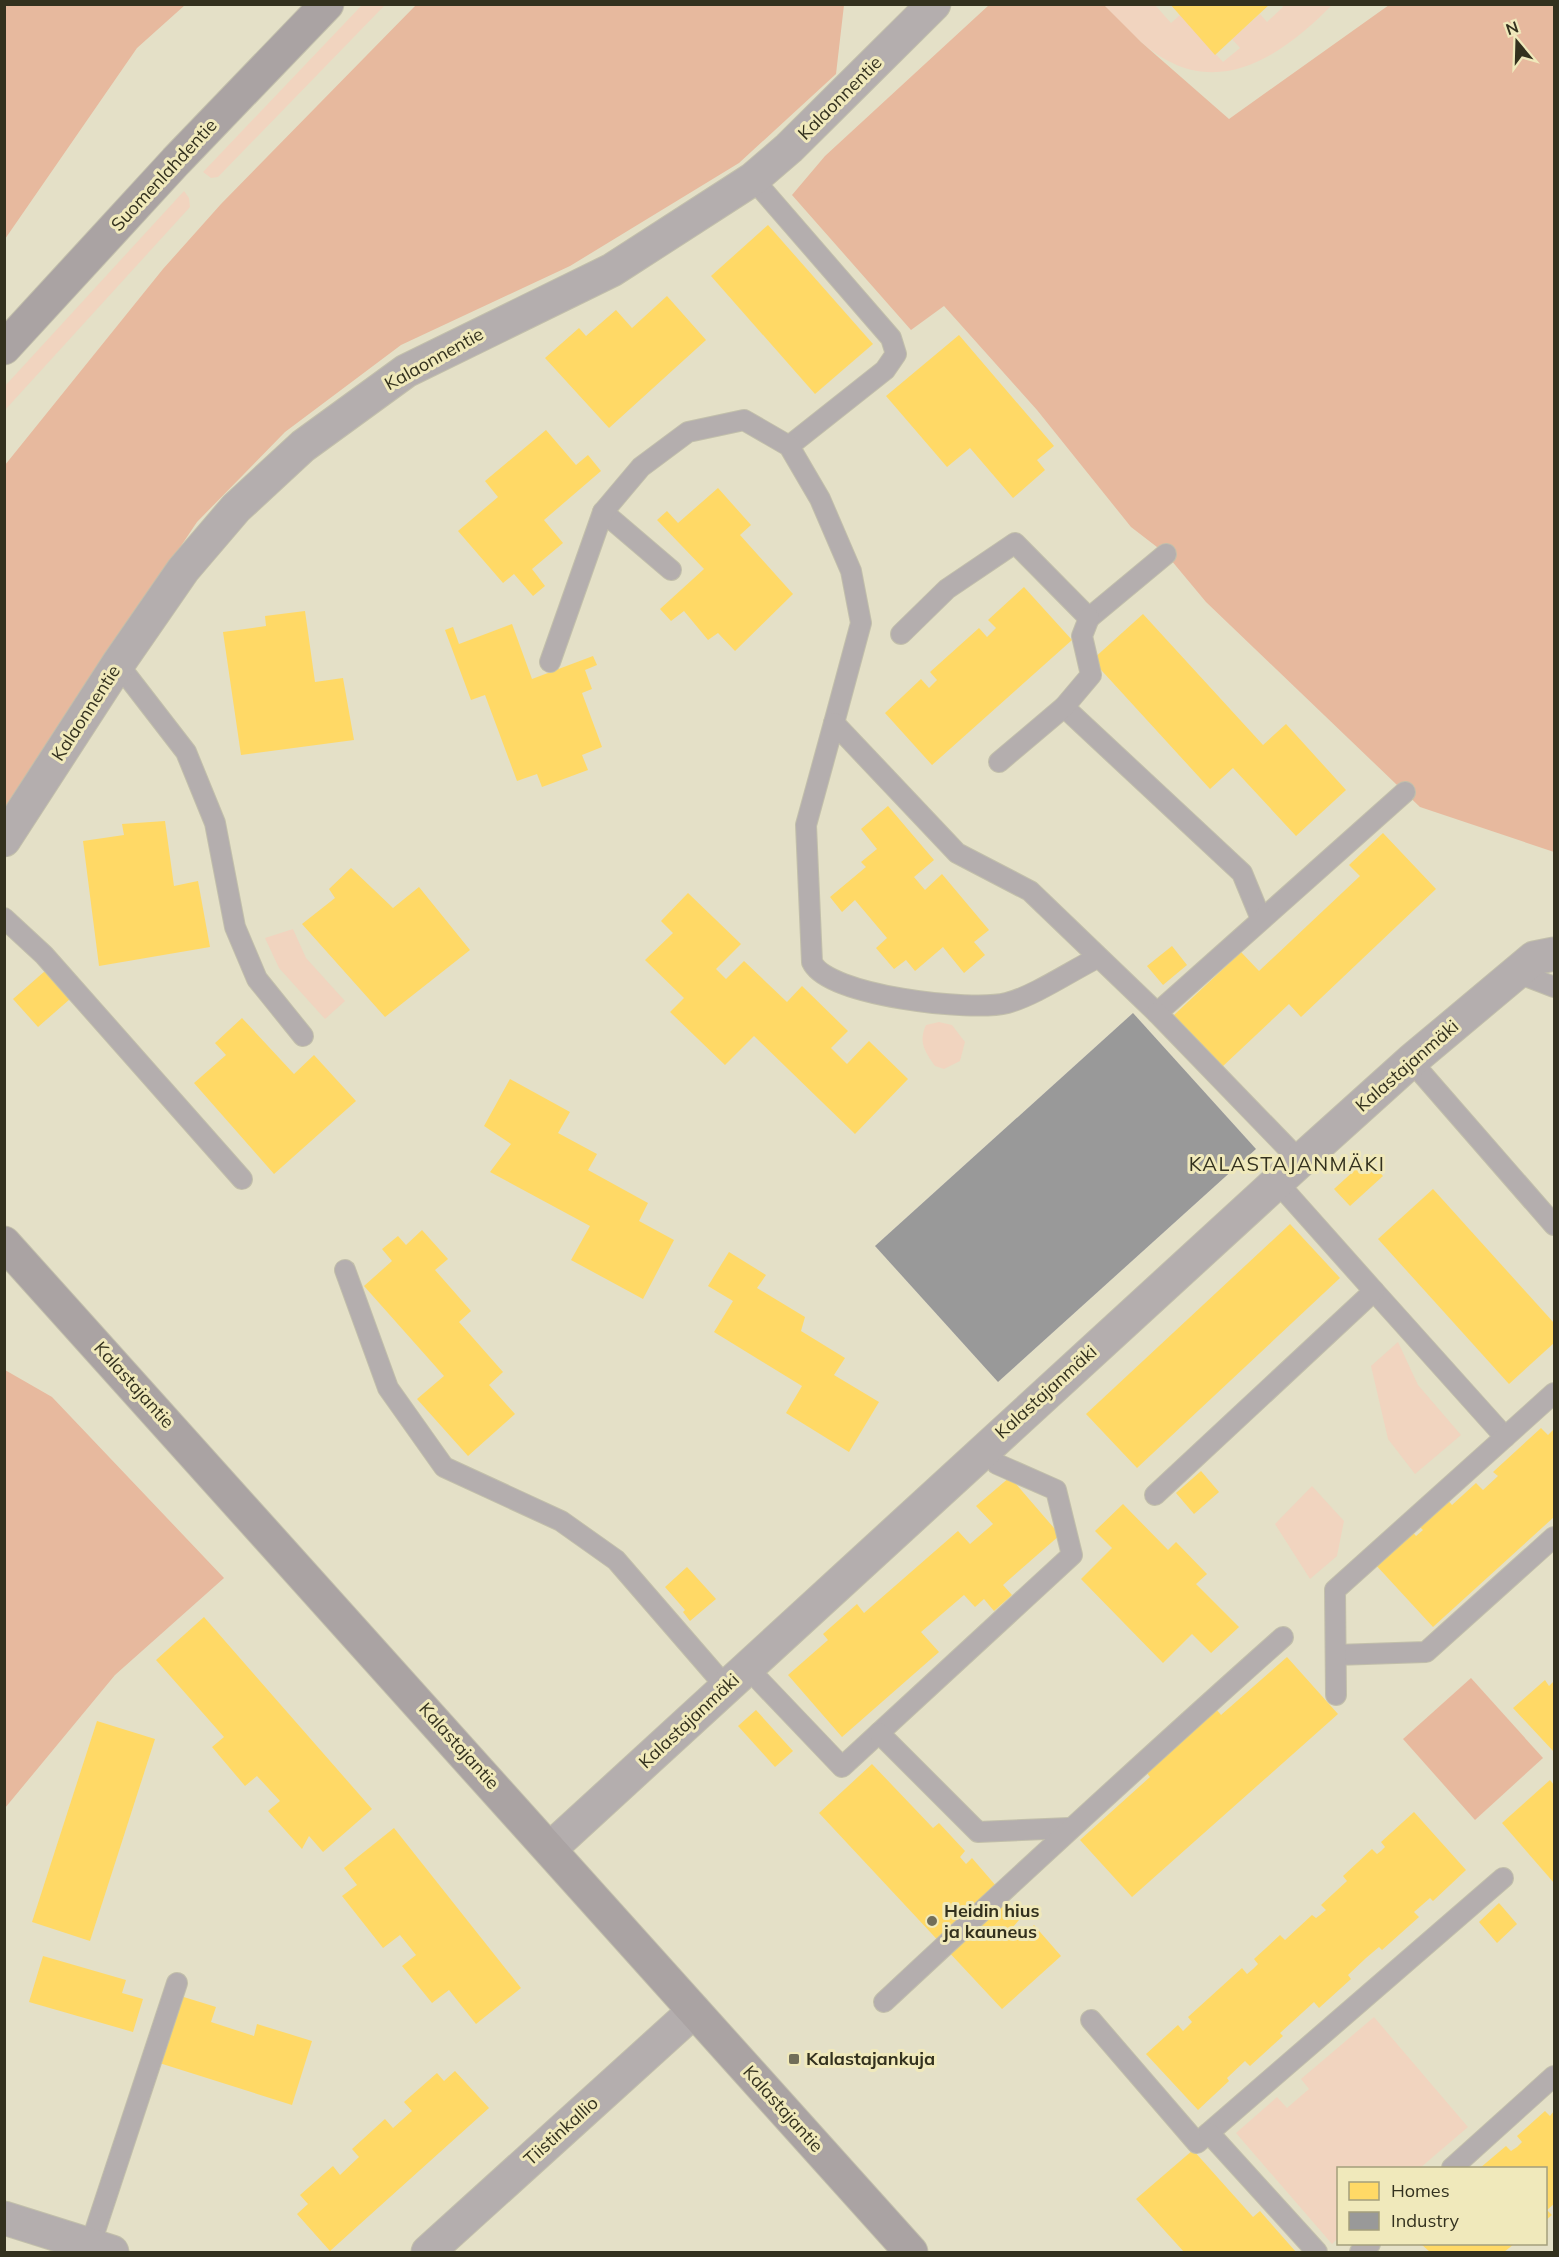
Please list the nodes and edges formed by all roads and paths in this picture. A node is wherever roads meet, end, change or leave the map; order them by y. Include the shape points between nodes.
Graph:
1 (327, 4) edge
2 (934, 4) edge
3 (753, 179) junction
4 (4, 348) edge
5 (789, 446) junction
6 (603, 512) junction
7 (1166, 554) dead end
8 (671, 570) dead end
9 (1089, 618) junction
10 (901, 633) dead end
11 (550, 662) dead end
12 (118, 664) junction
13 (1064, 707) junction
14 (834, 723) junction
15 (999, 762) dead end
16 (1405, 792) dead end
17 (4, 840) edge
18 (4, 918) edge
19 (1261, 919) junction
20 (1554, 954) edge
21 (1097, 958) junction
22 (1518, 973) junction
23 (1554, 987) edge
24 (1157, 1012) junction
25 (303, 1036) dead end
26 (1411, 1061) junction
27 (1288, 1172) junction
28 (242, 1179) dead end
29 (1554, 1225) edge
30 (4, 1243) edge
31 (345, 1269) dead end
32 (1374, 1291) junction
33 (1554, 1393) edge
34 (1505, 1437) junction
35 (996, 1464) dead end
36 (1155, 1495) dead end
37 (1554, 1537) edge
38 (1283, 1637) dead end
39 (1335, 1655) junction
40 (760, 1681) dead end
41 (726, 1687) junction
42 (1336, 1695) dead end
43 (879, 1733) junction
44 (1069, 1828) junction
45 (550, 1848) junction
46 (1503, 1878) dead end
47 (177, 1983) dead end
48 (884, 2002) dead end
49 (694, 2011) junction
50 (1091, 2020) dead end
51 (1554, 2076) edge
52 (1209, 2133) junction
53 (1454, 2167) edge
54 (4, 2218) edge
55 (101, 2249) edge
56 (428, 2253) edge
57 (911, 2253) edge
58 (1317, 2253) edge

1 - 4 main road, Suomenlahdentie
2 - 3 street, Kalaonnentie
3 - 5 lane via 891,338 896,354 885,370
3 - 12 street, Kalaonnentie via 612,270 406,371 303,446 236,508 190,561
5 - 6 lane via 744,420 688,432 641,467
5 - 14 lane via 820,499 851,571 861,623
6 - 8 lane
6 - 11 lane
7 - 9 lane
9 - 10 lane via 1015,543 947,590
9 - 13 lane via 1082,636 1091,675
12 - 17 street, Kalaonnentie
12 - 25 lane via 186,752 215,823 235,927 257,979
13 - 15 lane
13 - 19 lane via 1242,873
14 - 21 lane via 957,853 1030,891
14 - 21 lane via 806,825 814,968 853,987 912,1002 993,1005 1016,999
16 - 19 lane
18 - 28 lane via 44,955
19 - 24 lane
20 - 22 street, Kalastajanmäki via 1534,958
21 - 24 lane
22 - 23 lane
22 - 26 street, Kalastajanmäki
24 - 27 lane
26 - 27 street, Kalastajanmäki
26 - 29 lane
27 - 32 lane
27 - 41 street, Kalastajanmäki
30 - 45 main road, Kalastajantie
31 - 41 lane via 388,1388 444,1467 561,1521 616,1560
32 - 34 lane
32 - 36 lane
33 - 34 lane
34 - 39 lane via 1335,1590
35 - 43 lane via 1056,1490 1072,1555
37 - 39 lane via 1426,1652
38 - 44 lane
39 - 42 lane
40 - 43 lane via 842,1767
41 - 45 street, Kalastajanmäki
43 - 44 lane via 978,1832
44 - 48 lane via 1013,1885
45 - 49 main road, Kalastajantie
46 - 52 lane
47 - 55 lane
49 - 56 street, Tiistinkallio
49 - 57 main road, Kalastajantie
50 - 52 lane via 1197,2143
51 - 53 lane
52 - 58 lane
54 - 55 street

